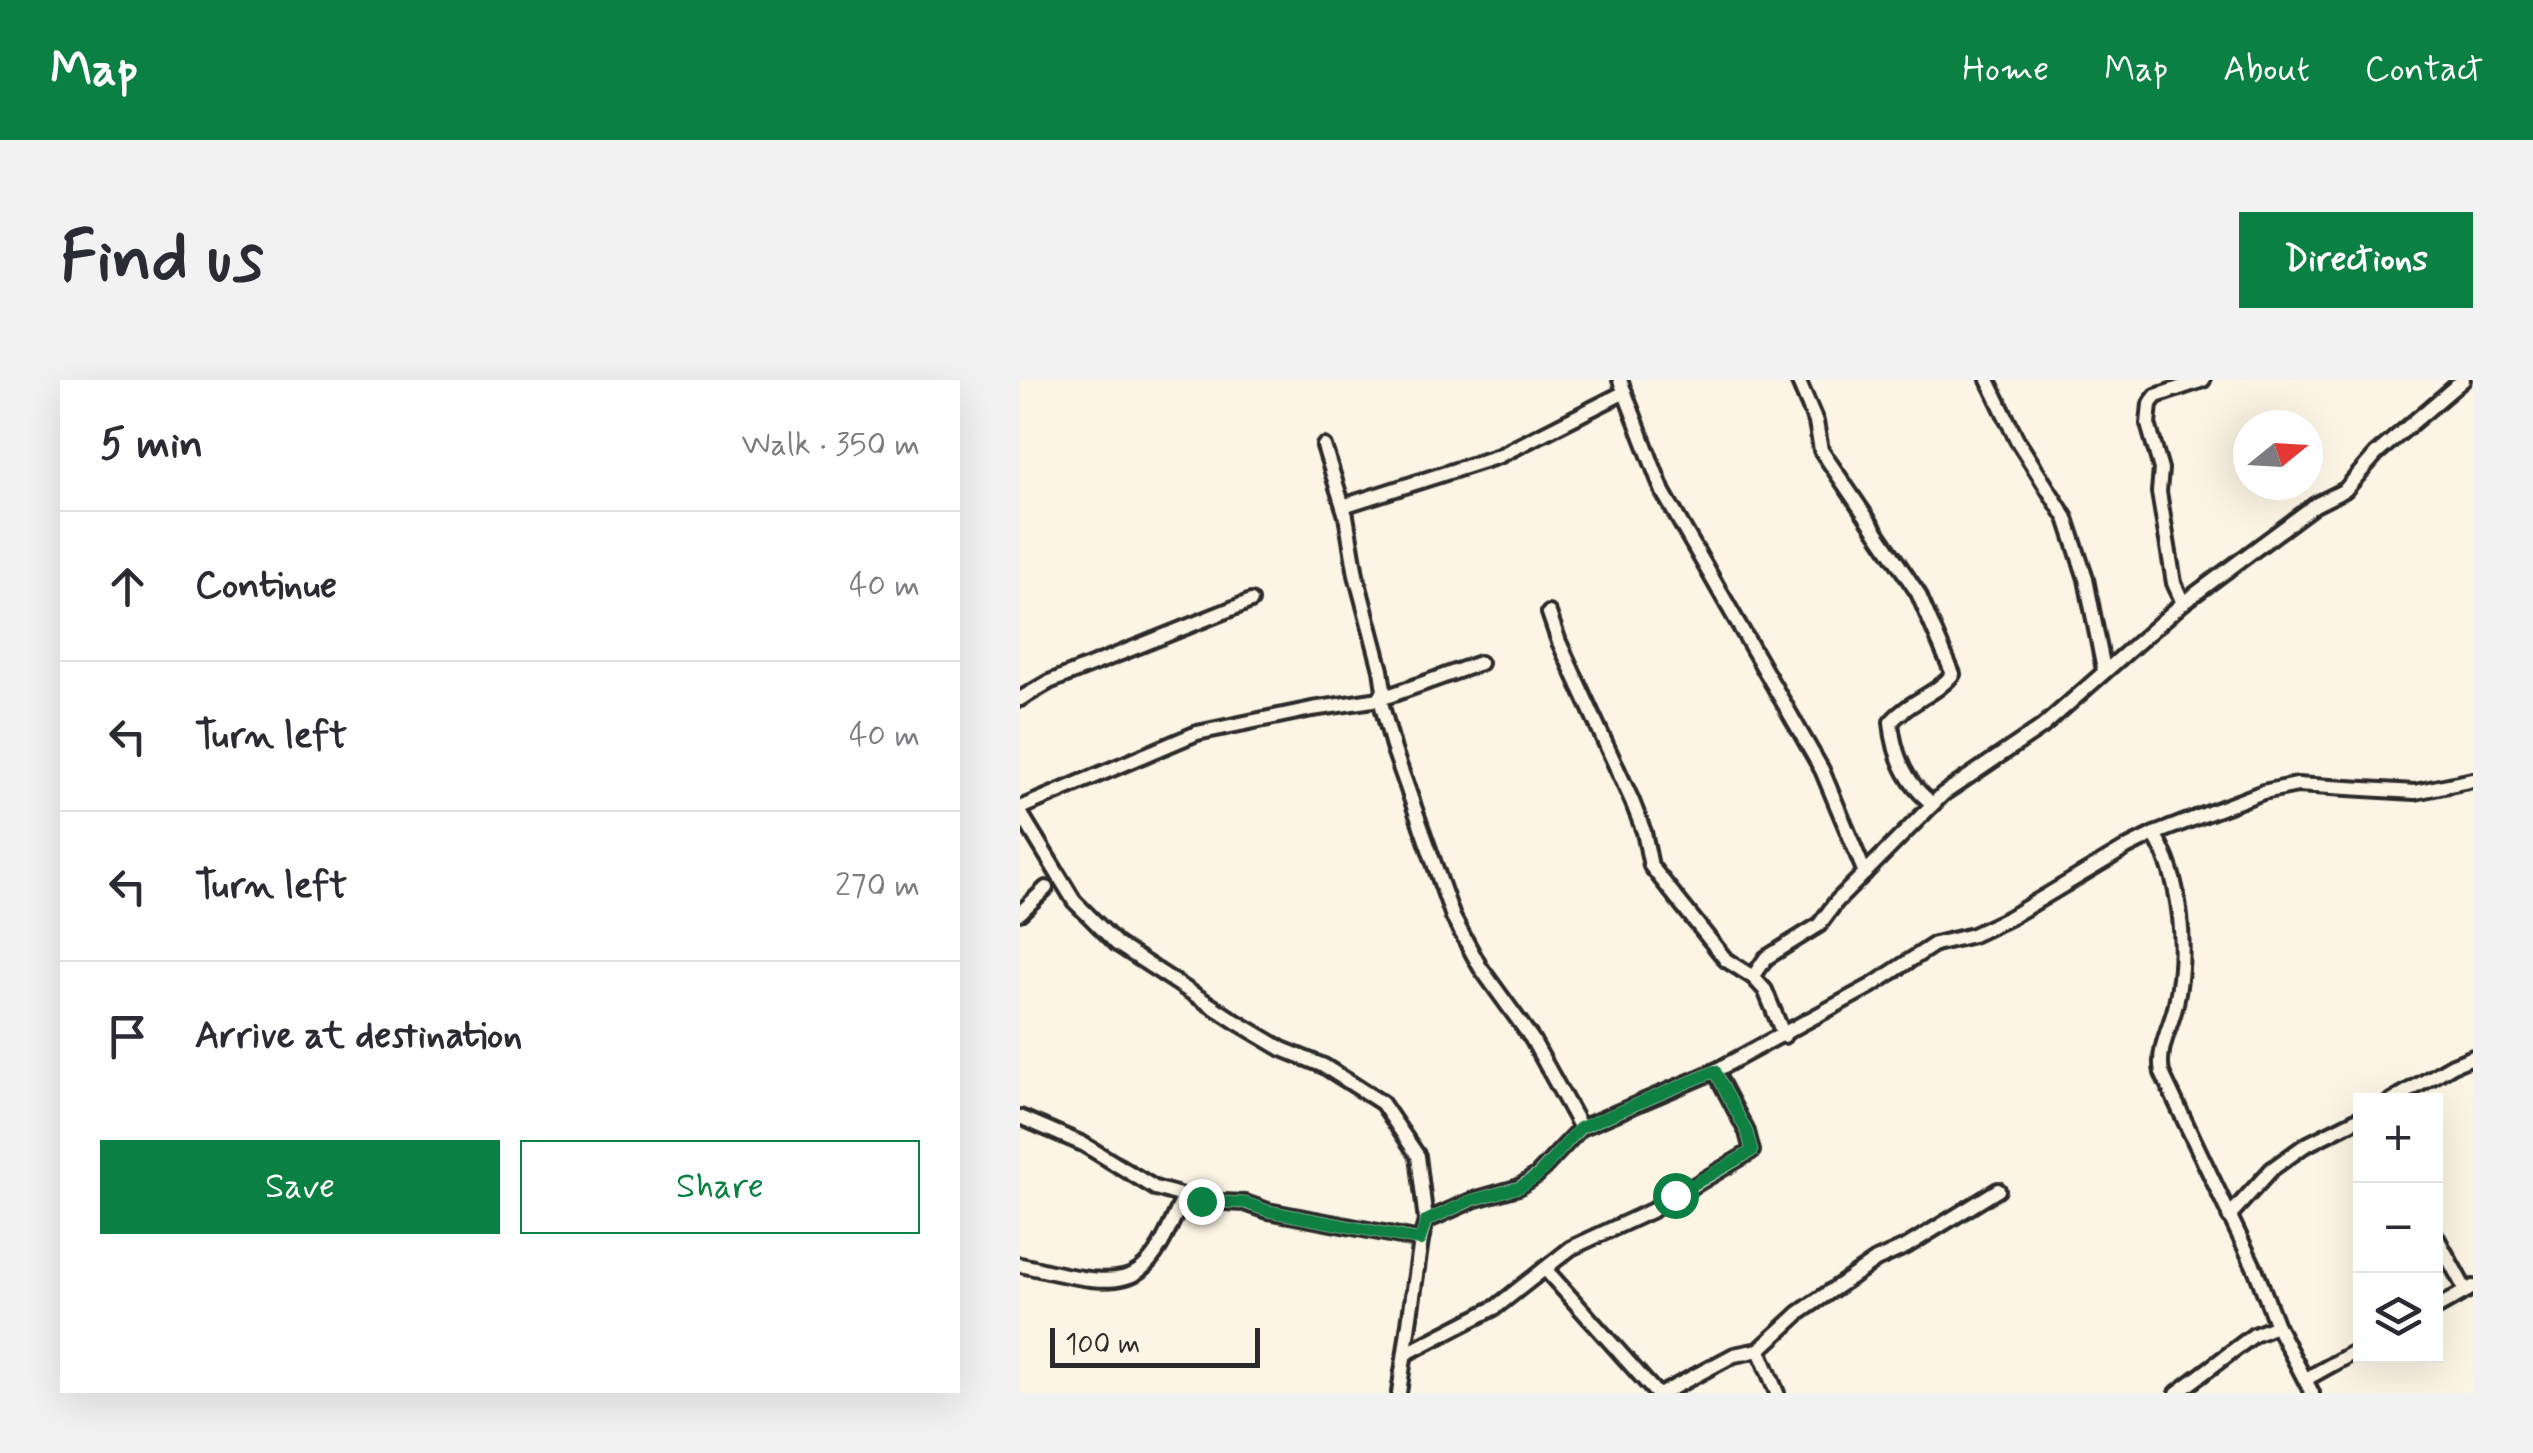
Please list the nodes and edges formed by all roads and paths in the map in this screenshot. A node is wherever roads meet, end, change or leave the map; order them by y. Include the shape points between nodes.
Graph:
1 (1798, 380) edge
2 (1988, 380) edge
3 (2203, 380) edge
4 (2463, 380) edge
5 (1623, 386) edge
6 (1324, 446) dead end
7 (1344, 506) junction
8 (1252, 601) dead end
9 (2183, 604) junction
10 (1549, 613) dead end
11 (1480, 662) dead end
12 (2104, 670) junction
13 (1020, 698) edge
14 (1380, 699) junction
15 (2473, 780) edge
16 (1934, 804) junction
17 (1020, 810) edge
18 (2154, 834) junction
19 (1865, 873) junction
20 (1046, 888) dead end
21 (1020, 913) edge
22 (1753, 977) junction
23 (1784, 1036) junction
24 (2473, 1057) edge
25 (1715, 1071) junction
26 (2403, 1093) edge
27 (1020, 1117) edge
28 (2353, 1122) edge
29 (1580, 1128) junction
30 (1998, 1190) dead end
31 (1184, 1197) junction
32 (2229, 1216) junction
33 (1426, 1221) junction
34 (1420, 1240) junction
35 (2443, 1247) edge
36 (1020, 1265) edge
37 (1546, 1270) junction
38 (2469, 1289) edge
39 (2443, 1304) edge
40 (2277, 1326) junction
41 (1759, 1350) junction
42 (2353, 1353) edge
43 (1405, 1354) junction
44 (2306, 1379) junction
45 (1398, 1393) edge
46 (1660, 1393) edge
47 (1777, 1393) edge
48 (2177, 1393) edge
49 (2312, 1393) edge

1 - 16 street via 1821,450 1918,593 1953,674 1891,722 1902,768 1916,792
2 - 12 street via 2016,440 2066,518
3 - 9 street via 2156,396 2148,413 2174,583
4 - 9 street via 2376,454 2345,490
5 - 7 street via 1499,456
5 - 19 street via 1664,492 1822,770
6 - 7 street
7 - 14 street via 1383,683
8 - 13 street
9 - 12 street
10 - 22 street via 1632,802 1651,866 1726,960
11 - 14 street
12 - 16 street via 2042,727
14 - 17 street via 1197,733
14 - 29 street via 1464,942 1532,1039
15 - 18 street via 2415,792 2298,785
16 - 19 street
17 - 33 street via 1074,901 1117,944 1235,1021 1382,1102 1418,1156
18 - 23 street via 2008,918 1935,944
18 - 32 street via 2176,888 2180,940 2176,1004 2160,1064
19 - 22 street via 1819,925 1766,958
20 - 21 street
22 - 23 street
23 - 25 street
24 - 26 street
25 - 29 street
25 - 37 street via 1752,1151 1653,1210 1571,1248
27 - 31 street
28 - 32 street via 2272,1169
29 - 33 street via 1520,1187
30 - 41 street via 1876,1260
31 - 34 street via 1246,1203
31 - 36 street via 1155,1252 1127,1278 1110,1282
32 - 40 street
33 - 34 street
34 - 43 street
35 - 38 street
37 - 43 street via 1496,1307
37 - 46 street
38 - 39 street
40 - 44 street
40 - 48 street via 2254,1335
41 - 46 street via 1734,1355
41 - 47 street
42 - 44 street
43 - 45 street
44 - 49 street

